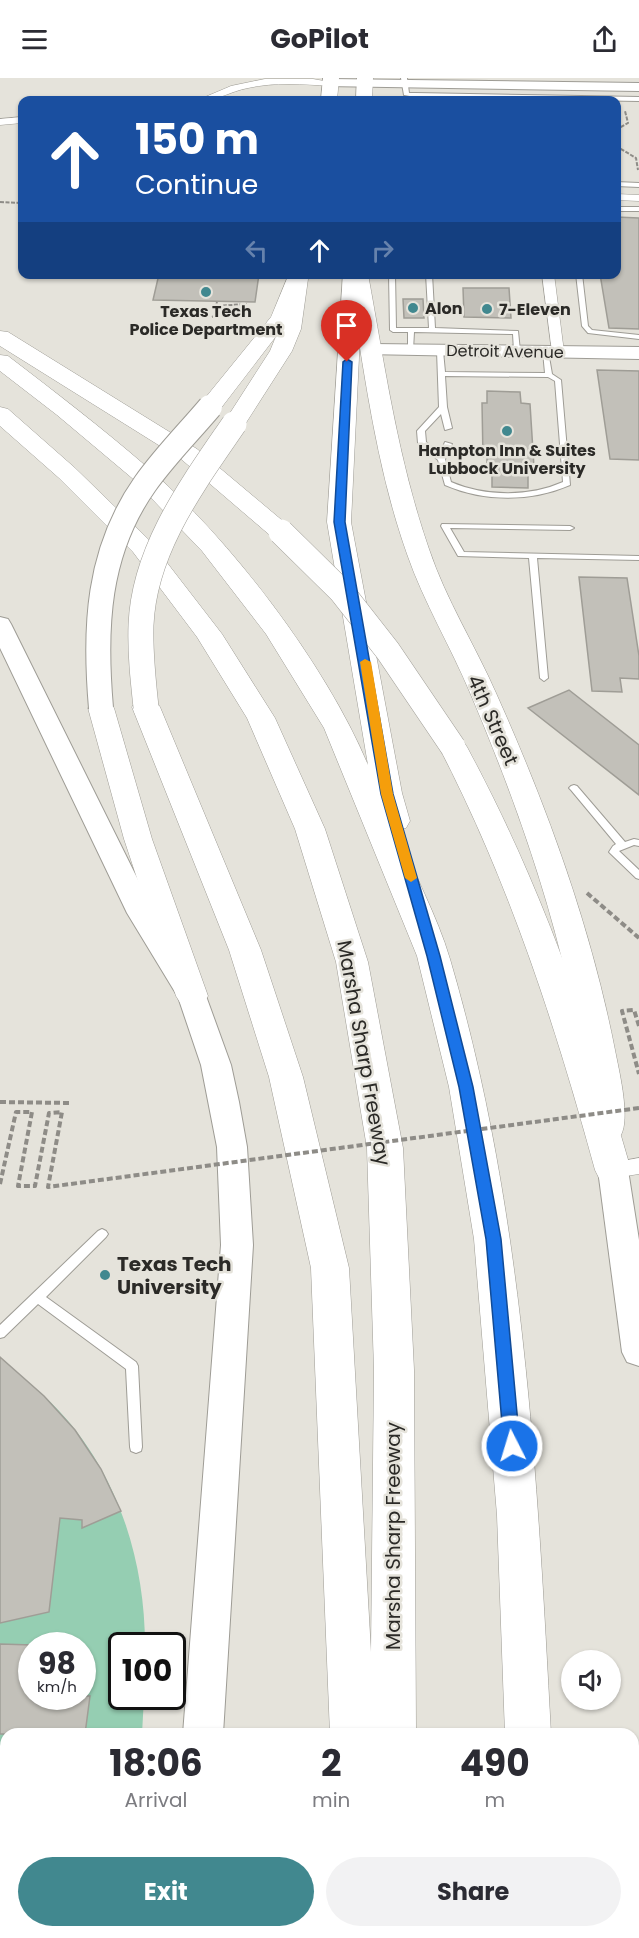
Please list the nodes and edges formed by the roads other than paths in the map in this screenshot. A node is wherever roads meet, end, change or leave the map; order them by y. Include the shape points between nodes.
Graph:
1 (331, 80) edge
2 (365, 81) edge
3 (404, 81) edge
4 (627, 88) edge
5 (212, 96) edge
6 (245, 96) edge
7 (329, 96) edge
8 (364, 96) edge
9 (639, 99) edge
10 (18, 120) edge
11 (0, 122) edge
12 (0, 130) edge
13 (18, 130) edge
14 (621, 184) edge
15 (639, 185) edge
16 (621, 197) edge
17 (639, 198) edge
18 (621, 209) edge
19 (639, 209) edge
20 (298, 279) edge
21 (299, 279) edge
22 (353, 279) edge
23 (359, 279) edge
24 (392, 279) edge
25 (429, 279) edge
26 (548, 279) edge
27 (580, 279) edge
28 (411, 330) junction
29 (432, 331) junction
30 (0, 337) edge
31 (639, 337) edge
32 (372, 350) junction
33 (410, 350) junction
34 (440, 351) junction
35 (517, 351) junction
36 (639, 353) edge
37 (551, 356) junction
38 (0, 361) edge
39 (441, 374) junction
40 (549, 375) junction
41 (443, 407) junction
42 (0, 414) edge
43 (448, 428) dead end
44 (448, 444) dead end
45 (441, 459) junction
46 (570, 528) dead end
47 (533, 556) junction
48 (639, 558) edge
49 (0, 624) edge
50 (544, 678) dead end
51 (574, 788) dead end
52 (639, 843) edge
53 (623, 846) junction
54 (639, 876) edge
55 (433, 956) junction
56 (192, 996) junction
57 (626, 1168) edge
58 (102, 1234) dead end
59 (37, 1297) junction
60 (0, 1333) edge
61 (639, 1352) edge
62 (136, 1447) dead end
63 (203, 1728) edge
64 (354, 1728) edge
65 (393, 1728) edge
66 (528, 1728) edge

1 - 2 main road
1 - 5 street via 264,80 238,84
1 - 6 street via 266,88
1 - 7 main road
2 - 3 main road
2 - 8 main road
3 - 4 main road via 572,92
4 - 9 lane
10 - 11 street
12 - 13 street
14 - 15 lane
16 - 17 street
18 - 19 lane
20 - 56 main road, bridge via 280,318 137,495 114,541 101,582 95,648 101,708 138,839
21 - 64 highway, bridge via 290,329 281,351 180,503 158,546 141,604 140,670 146,707 244,950 286,1077 330,1269
22 - 55 highway via 339,522 387,794
23 - 32 main road, 4th Street
24 - 28 lane via 393,330
25 - 29 lane
26 - 37 street
27 - 31 lane via 585,326 590,332
28 - 29 lane
28 - 33 lane
29 - 35 lane via 516,332
30 - 57 highway, bridge via 189,454 281,532 340,591 388,651 482,797 542,942
32 - 33 main road, Detroit Avenue
32 - 57 main road, 4th Street via 399,496 419,556 517,774 563,910
33 - 34 main road, Detroit Avenue
34 - 35 main road, Detroit Avenue
34 - 39 lane
35 - 37 main road, Detroit Avenue
36 - 37 main road, Detroit Avenue
37 - 40 lane
38 - 55 highway via 140,473 211,546 277,631 338,728
39 - 40 lane
39 - 41 lane
40 - 45 lane via 558,380 567,483 535,494 461,490 448,483
41 - 43 lane
41 - 45 lane via 421,431 422,443
42 - 65 highway, Marsha Sharp Freeway via 142,547 210,634 261,718 305,819 352,962 385,1148 394,1370
44 - 45 lane
46 - 47 lane via 445,526 461,554
47 - 48 lane
47 - 50 lane
49 - 56 main road via 141,913
51 - 53 lane
52 - 53 lane
53 - 54 lane via 616,848 616,856
55 - 66 highway via 466,1087 493,1239 518,1515
56 - 63 main road via 216,1065 232,1147 237,1245
57 - 61 main road
58 - 59 lane
59 - 60 lane
59 - 62 lane via 132,1366

